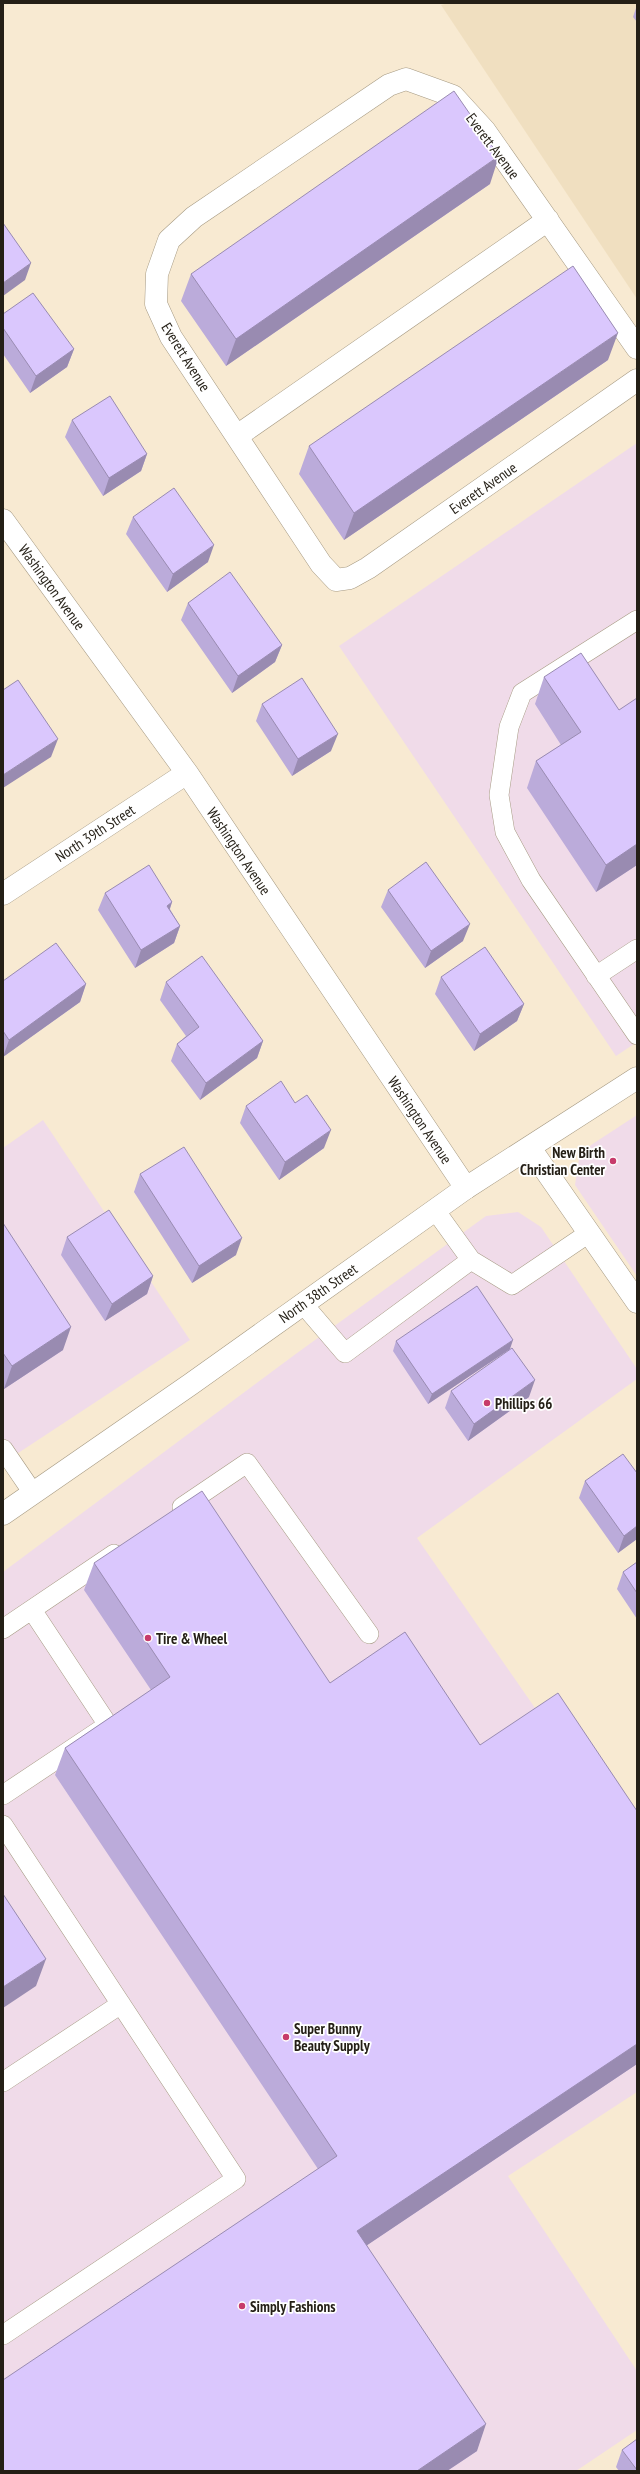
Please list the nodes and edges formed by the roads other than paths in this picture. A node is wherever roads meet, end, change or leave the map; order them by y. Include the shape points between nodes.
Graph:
1 (548, 220) junction
2 (637, 348) edge
3 (637, 380) edge
4 (237, 436) junction
5 (3, 520) edge
6 (637, 620) edge
7 (187, 773) junction
8 (3, 894) edge
9 (637, 949) edge
10 (596, 976) junction
11 (637, 1035) edge
12 (637, 1078) edge
13 (530, 1148) junction
14 (466, 1188) junction
15 (435, 1210) junction
16 (589, 1233) junction
17 (472, 1260) junction
18 (637, 1302) edge
19 (303, 1304) junction
20 (3, 1450) edge
21 (33, 1493) junction
22 (3, 1514) edge
23 (168, 1516) edge
24 (129, 1543) edge
25 (32, 1610) junction
26 (3, 1629) edge
27 (369, 1634) dead end
28 (3, 1795) edge
29 (3, 1825) edge
30 (121, 2004) junction
31 (3, 2082) edge
32 (3, 2335) edge

1 - 2 street, Everett Avenue
1 - 4 street
1 - 4 street, Everett Avenue via 485,131 453,96 406,79 389,86 194,217 169,240 157,274 156,304 171,337
3 - 4 street, Everett Avenue via 368,568 350,578 336,580 321,564
5 - 7 street, Washington Avenue
6 - 10 lane via 522,693 509,727 500,795 505,832 531,880
7 - 8 street, North 39th Street
7 - 14 street, Washington Avenue
9 - 10 lane
10 - 11 lane
12 - 13 street, North 38th Street
13 - 14 street, North 38th Street
13 - 16 street
14 - 15 street, North 38th Street
15 - 17 lane
15 - 19 street, North 38th Street
16 - 17 lane via 512,1285
16 - 18 street
17 - 19 lane via 345,1353
19 - 21 street, North 38th Street
20 - 21 lane
21 - 22 street, North 38th Street
23 - 27 lane via 247,1463
24 - 25 lane
25 - 26 lane
25 - 28 lane via 108,1725
29 - 30 lane
30 - 31 lane
30 - 32 lane via 236,2179

